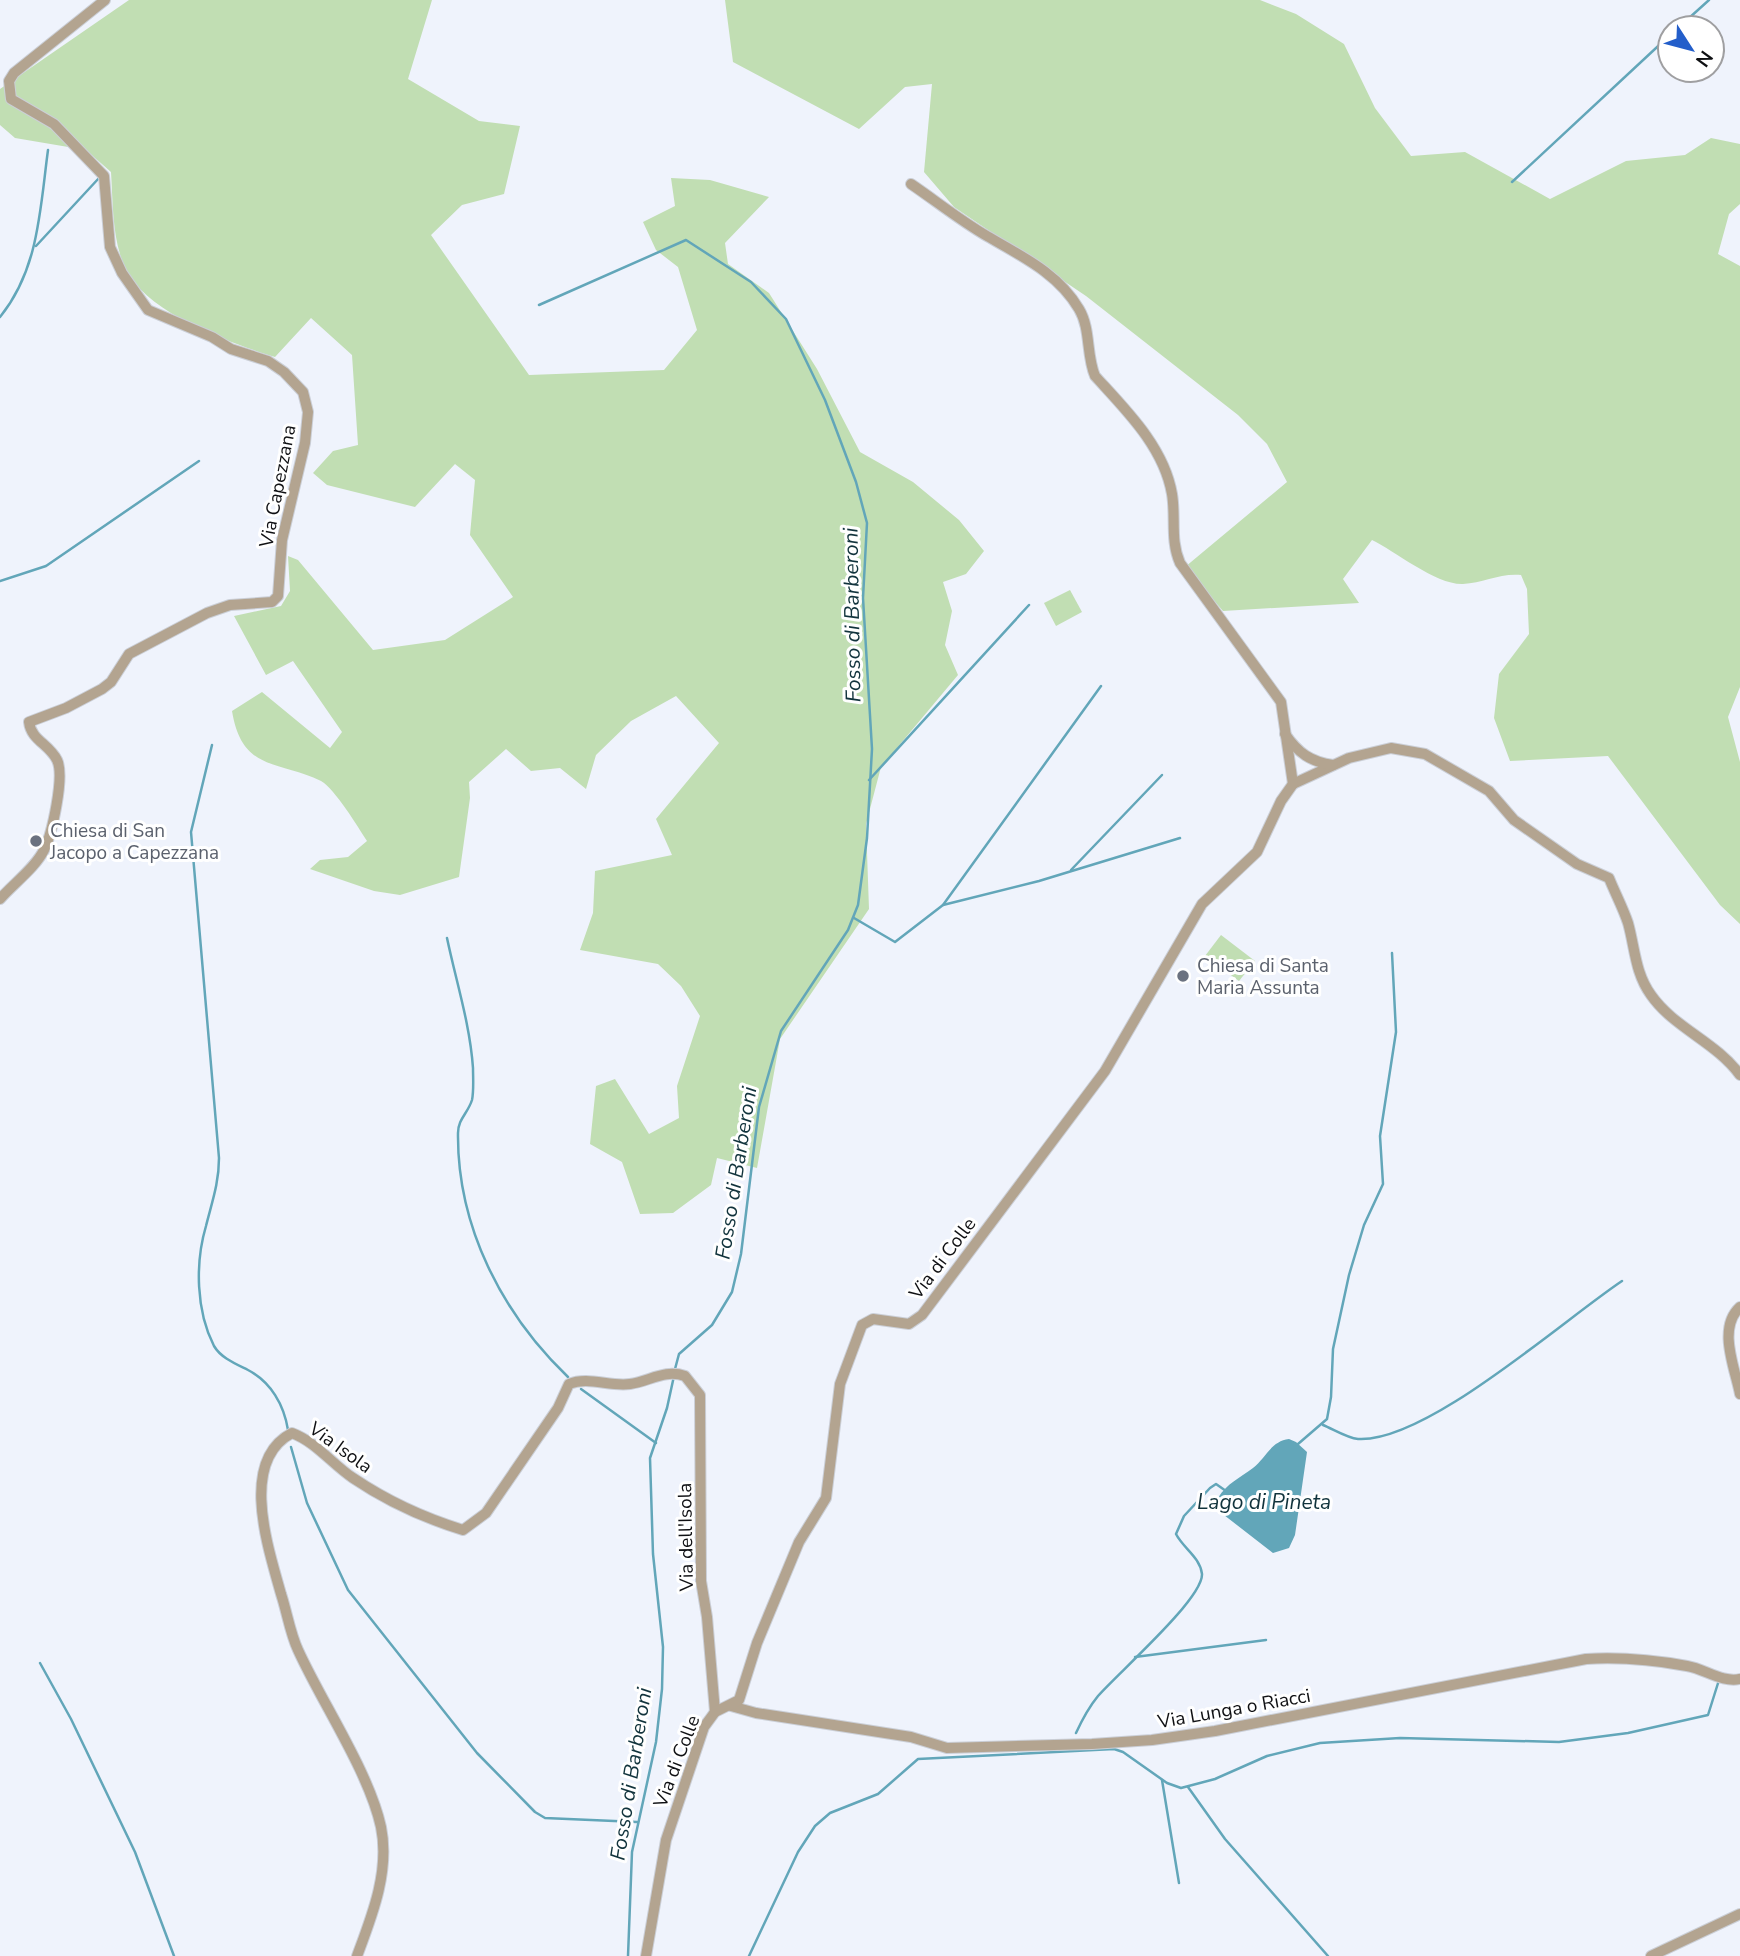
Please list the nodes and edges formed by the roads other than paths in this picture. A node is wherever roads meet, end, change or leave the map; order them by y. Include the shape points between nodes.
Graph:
1 (106, 0) edge
2 (911, 184) dead end
3 (1285, 734) junction
4 (1333, 765) junction
5 (1293, 784) junction
6 (0, 899) edge
7 (1740, 1074) edge
8 (1740, 1307) edge
9 (676, 1373) joint
10 (1740, 1394) edge
11 (1740, 1679) edge
12 (731, 1706) junction
13 (715, 1712) junction
14 (1740, 1914) edge
15 (357, 1956) edge
16 (646, 1956) edge
17 (1651, 1956) edge

1 - 6 street, Via Capezzana via 14,73 9,81 11,99 54,124 104,176 110,247 137,298 148,310 231,349 268,360 284,372 303,392 308,412 306,443 282,540 278,596 272,602 207,612 129,654 102,689 29,722 30,732 56,757 62,774 44,851
2 - 3 street via 986,236 1023,254 1065,290 1081,311 1095,376 1151,441 1171,489 1173,538 1180,564 1280,702
3 - 4 street via 1303,755
3 - 5 street
4 - 5 street
4 - 7 street via 1391,748 1425,754 1489,791 1514,820 1577,864 1609,878 1629,926 1638,970 1651,995 1727,1057
5 - 12 street, Via di Colle via 1257,852 1202,904 1105,1071 922,1315 905,1325 873,1319 862,1325 840,1384 827,1498 799,1542 741,1695
8 - 10 street via 1731,1317 1728,1333
9 - 13 street, Via dell'Isola via 689,1379 700,1395 701,1581
9 - 15 street, Via Isola via 630,1384 578,1380 569,1384 558,1408 486,1513 463,1530 388,1500 292,1433 279,1440 270,1456 260,1494 262,1524 297,1648 362,1778 382,1829 381,1884
11 - 12 street, Via Lunga o Riacci via 1729,1681 1685,1666 1586,1659 1185,1736 960,1749
12 - 13 street, Via di Colle
13 - 16 street, Via di Colle via 700,1738 668,1833
14 - 17 street

